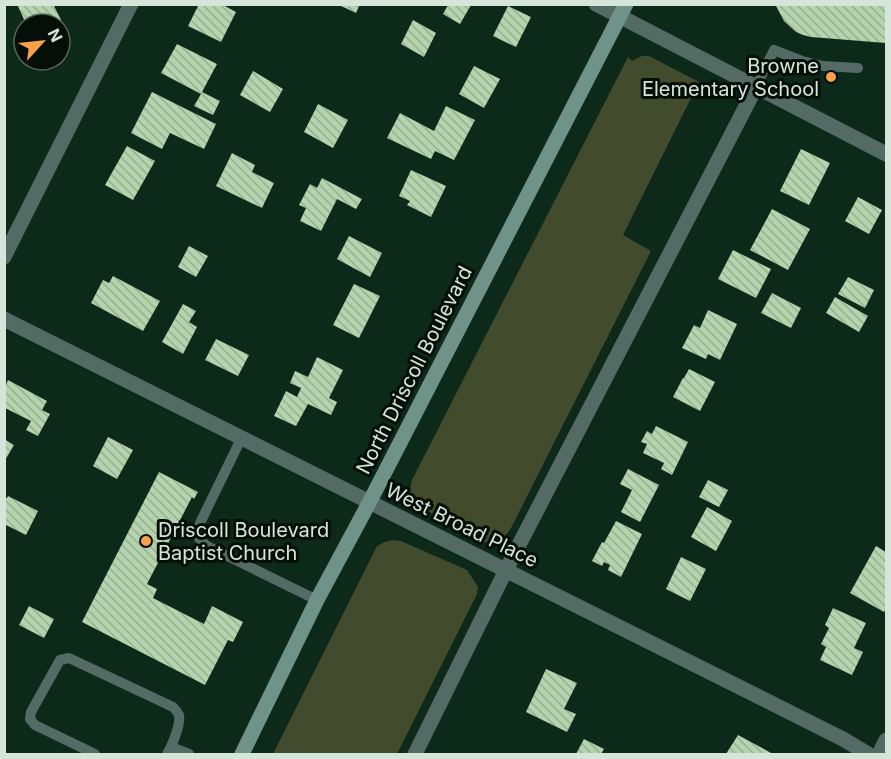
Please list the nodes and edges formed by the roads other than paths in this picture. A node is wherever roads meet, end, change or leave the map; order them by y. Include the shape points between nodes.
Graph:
1 (131, 4) edge
2 (596, 4) edge
3 (623, 10) edge
4 (858, 68) dead end
5 (756, 87) junction
6 (886, 154) edge
7 (4, 257) edge
8 (4, 319) edge
9 (241, 439) junction
10 (369, 503) junction
11 (506, 570) junction
12 (317, 600) junction
13 (886, 740) edge
14 (169, 751) edge
15 (95, 754) edge
16 (189, 754) edge
17 (242, 754) edge
18 (415, 754) edge
19 (868, 754) edge
20 (879, 754) edge

1 - 7 street
2 - 3 street
3 - 5 street
3 - 10 main road, North Driscoll Boulevard
4 - 5 lane via 802,62 774,50
5 - 6 street
5 - 11 street
8 - 9 street, West Broad Place
9 - 10 street, West Broad Place
9 - 12 lane via 196,531 198,538
10 - 11 street, West Broad Place
10 - 12 main road, North Driscoll Boulevard
11 - 18 street
11 - 19 street, West Broad Place
12 - 17 main road, North Driscoll Boulevard
13 - 20 street
14 - 15 lane via 179,721 173,707 69,658 60,660 30,719
14 - 16 lane

